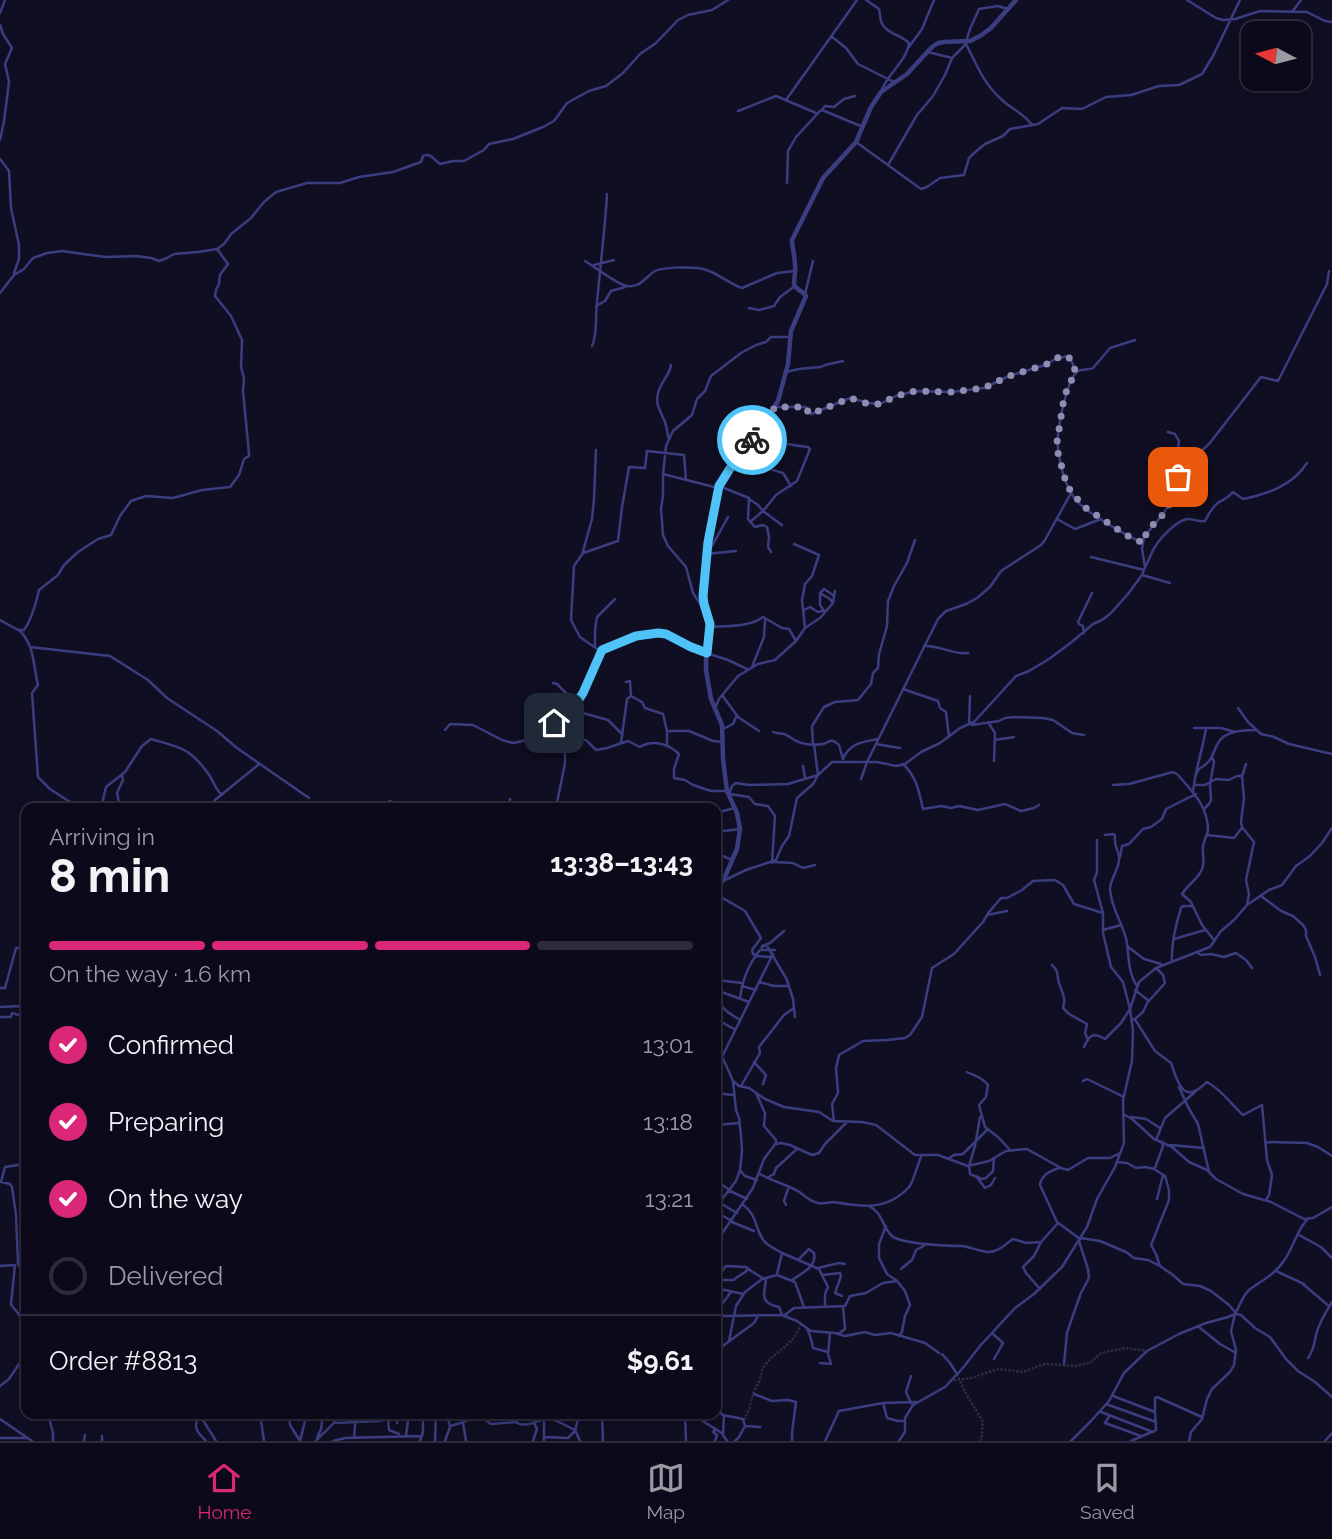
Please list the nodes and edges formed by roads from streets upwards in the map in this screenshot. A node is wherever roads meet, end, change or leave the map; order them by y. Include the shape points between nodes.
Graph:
1 (5, 0) edge
2 (728, 0) edge
3 (857, 0) edge
4 (866, 0) edge
5 (934, 0) edge
6 (1016, 0) edge
7 (1187, 0) edge
8 (1240, 0) edge
9 (1301, 0) edge
10 (1007, 9) junction
11 (1292, 12) junction
12 (0, 13) edge
13 (1231, 20) junction
14 (1332, 22) edge
15 (0, 25) edge
16 (831, 36) junction
17 (966, 42) junction
18 (909, 47) junction
19 (928, 52) junction
20 (952, 58) junction
21 (888, 78) junction
22 (894, 82) junction
23 (881, 92) junction
24 (855, 96) dead end
25 (786, 100) junction
26 (822, 110) junction
27 (738, 111) dead end
28 (817, 114) junction
29 (1032, 125) junction
30 (863, 127) junction
31 (0, 140) edge
32 (856, 142) junction
33 (0, 159) edge
34 (888, 165) junction
35 (787, 183) dead end
36 (607, 194) dead end
37 (217, 248) junction
38 (614, 260) dead end
39 (585, 261) dead end
40 (813, 261) dead end
41 (602, 262) junction
42 (593, 265) junction
43 (601, 270) junction
44 (795, 271) junction
45 (1329, 271) dead end
46 (14, 275) junction
47 (628, 286) junction
48 (795, 286) junction
49 (0, 293) edge
50 (805, 294) junction
51 (596, 306) junction
52 (749, 308) dead end
53 (791, 337) junction
54 (1135, 340) dead end
55 (592, 346) dead end
56 (843, 361) dead end
57 (671, 365) dead end
58 (786, 372) junction
59 (1076, 373) junction
60 (775, 407) junction
61 (1168, 432) dead end
62 (754, 437) junction
63 (669, 439) junction
64 (596, 450) dead end
65 (743, 452) junction
66 (665, 453) junction
67 (1307, 463) dead end
68 (663, 474) junction
69 (1176, 479) junction
70 (686, 480) junction
71 (791, 486) junction
72 (718, 487) junction
73 (1071, 493) junction
74 (749, 499) junction
75 (763, 511) junction
76 (728, 517) dead end
77 (1057, 519) junction
78 (1102, 519) junction
79 (750, 522) junction
80 (782, 526) dead end
81 (915, 540) dead end
82 (1143, 543) junction
83 (794, 544) dead end
84 (707, 551) junction
85 (736, 551) dead end
86 (771, 552) dead end
87 (582, 555) junction
88 (1091, 557) dead end
89 (1144, 569) junction
90 (1170, 583) dead end
91 (835, 591) dead end
92 (820, 593) junction
93 (1092, 593) dead end
94 (834, 596) junction
95 (615, 599) dead end
96 (833, 603) junction
97 (706, 610) junction
98 (804, 610) junction
99 (824, 611) junction
100 (765, 618) junction
101 (0, 620) edge
102 (710, 627) junction
103 (805, 628) junction
104 (22, 630) junction
105 (1084, 633) junction
106 (796, 641) junction
107 (924, 646) junction
108 (30, 647) junction
109 (595, 647) junction
110 (602, 650) junction
111 (707, 653) junction
112 (968, 653) dead end
113 (752, 667) junction
114 (747, 669) junction
115 (626, 682) dead end
116 (553, 683) dead end
117 (904, 690) junction
118 (722, 695) junction
119 (631, 696) junction
120 (970, 696) dead end
121 (574, 708) junction
122 (715, 708) junction
123 (1238, 708) dead end
124 (737, 715) junction
125 (567, 722) junction
126 (988, 722) junction
127 (969, 724) junction
128 (1194, 727) dead end
129 (1206, 728) junction
130 (723, 729) junction
131 (444, 730) dead end
132 (1256, 730) junction
133 (759, 731) dead end
134 (667, 732) junction
135 (773, 732) dead end
136 (1235, 732) junction
137 (623, 735) junction
138 (1084, 735) dead end
139 (949, 737) junction
140 (1014, 737) dead end
141 (878, 739) junction
142 (995, 740) junction
143 (723, 742) junction
144 (621, 743) junction
145 (814, 744) junction
146 (876, 744) junction
147 (667, 745) junction
148 (900, 748) dead end
149 (1331, 752) edge
150 (1212, 757) junction
151 (843, 760) junction
152 (994, 761) dead end
153 (867, 762) junction
154 (259, 764) junction
155 (903, 764) junction
156 (1246, 764) dead end
157 (803, 766) dead end
158 (1196, 774) junction
159 (122, 775) junction
160 (818, 775) junction
161 (1241, 776) junction
162 (805, 778) junction
163 (861, 779) dead end
164 (1211, 781) junction
165 (1112, 785) dead end
166 (1194, 785) junction
167 (1188, 786) junction
168 (1194, 793) junction
169 (728, 794) junction
170 (222, 795) junction
171 (309, 797) dead end
172 (510, 799) dead end
173 (389, 801) dead end
174 (72, 803) edge
175 (102, 803) edge
176 (119, 803) edge
177 (213, 803) edge
178 (396, 803) edge
179 (510, 803) edge
180 (557, 803) edge
181 (1039, 805) dead end
182 (734, 808) junction
183 (1203, 809) junction
184 (721, 812) edge
185 (1242, 827) junction
186 (1332, 828) edge
187 (740, 829) junction
188 (721, 831) edge
189 (1105, 835) dead end
190 (1208, 835) junction
191 (1097, 840) dead end
192 (721, 855) edge
193 (1119, 858) junction
194 (733, 860) junction
195 (773, 862) junction
196 (816, 865) dead end
197 (723, 881) junction
198 (721, 884) edge
199 (721, 895) edge
200 (1261, 896) junction
201 (1247, 905) junction
202 (1192, 906) junction
203 (1007, 911) dead end
204 (1103, 913) junction
205 (987, 915) junction
206 (1121, 925) junction
207 (1102, 930) junction
208 (1206, 930) junction
209 (784, 931) dead end
210 (1174, 939) junction
211 (1214, 940) junction
212 (766, 944) junction
213 (1127, 946) junction
214 (21, 948) edge
215 (762, 950) junction
216 (770, 950) junction
217 (1196, 952) junction
218 (773, 954) junction
219 (755, 956) junction
220 (1172, 961) junction
221 (1052, 965) dead end
222 (1163, 965) junction
223 (1156, 968) junction
224 (1252, 968) dead end
225 (1320, 975) dead end
226 (721, 981) edge
227 (759, 982) junction
228 (742, 984) junction
229 (789, 986) junction
230 (0, 988) edge
231 (1136, 988) junction
232 (756, 990) junction
233 (721, 993) edge
234 (740, 999) junction
235 (1149, 1001) junction
236 (750, 1002) junction
237 (721, 1005) edge
238 (0, 1007) edge
239 (794, 1008) junction
240 (1130, 1009) junction
241 (20, 1015) joint
242 (0, 1017) edge
243 (795, 1017) dead end
244 (1133, 1018) junction
245 (740, 1020) junction
246 (721, 1023) edge
247 (736, 1029) junction
248 (1088, 1040) junction
249 (1084, 1047) dead end
250 (721, 1050) edge
251 (722, 1056) junction
252 (754, 1062) junction
253 (967, 1072) dead end
254 (1176, 1077) junction
255 (1083, 1080) dead end
256 (733, 1081) junction
257 (763, 1084) dead end
258 (741, 1086) junction
259 (1197, 1091) junction
260 (756, 1093) junction
261 (721, 1094) edge
262 (735, 1095) junction
263 (1124, 1097) junction
264 (1185, 1101) junction
265 (981, 1113) junction
266 (1123, 1114) junction
267 (1128, 1117) junction
268 (834, 1121) junction
269 (848, 1121) junction
270 (739, 1123) junction
271 (721, 1125) edge
272 (1160, 1128) junction
273 (987, 1130) junction
274 (1156, 1139) junction
275 (976, 1140) junction
276 (776, 1142) junction
277 (1162, 1142) junction
278 (1266, 1142) junction
279 (1169, 1145) junction
280 (1203, 1146) junction
281 (798, 1149) junction
282 (1010, 1150) junction
283 (1120, 1153) junction
284 (921, 1156) junction
285 (1332, 1156) edge
286 (994, 1157) junction
287 (948, 1159) junction
288 (1118, 1162) junction
289 (21, 1164) edge
290 (969, 1166) junction
291 (1061, 1168) junction
292 (1154, 1169) junction
293 (740, 1170) junction
294 (1209, 1172) junction
295 (760, 1174) junction
296 (1163, 1174) junction
297 (976, 1177) junction
298 (767, 1178) junction
299 (995, 1178) dead end
300 (757, 1180) junction
301 (721, 1184) edge
302 (789, 1188) junction
303 (728, 1190) junction
304 (747, 1199) junction
305 (1157, 1199) dead end
306 (1266, 1200) junction
307 (721, 1201) edge
308 (721, 1204) edge
309 (743, 1205) junction
310 (786, 1205) dead end
311 (869, 1206) junction
312 (1332, 1207) edge
313 (721, 1213) edge
314 (737, 1213) junction
315 (1308, 1219) junction
316 (732, 1221) junction
317 (1058, 1223) junction
318 (886, 1226) junction
319 (754, 1231) dead end
320 (1298, 1235) junction
321 (721, 1236) edge
322 (1080, 1239) junction
323 (1041, 1242) junction
324 (927, 1244) junction
325 (782, 1253) junction
326 (1332, 1258) edge
327 (799, 1259) junction
328 (845, 1264) dead end
329 (17, 1265) junction
330 (0, 1266) edge
331 (21, 1266) edge
332 (812, 1266) junction
333 (1160, 1266) junction
334 (818, 1268) junction
335 (749, 1269) junction
336 (901, 1269) dead end
337 (721, 1271) edge
338 (1276, 1271) junction
339 (776, 1275) junction
340 (822, 1275) junction
341 (765, 1278) junction
342 (721, 1280) edge
343 (790, 1281) junction
344 (897, 1281) junction
345 (721, 1289) edge
346 (1040, 1289) junction
347 (731, 1291) junction
348 (744, 1294) junction
349 (842, 1296) dead end
350 (1331, 1304) edge
351 (721, 1306) edge
352 (825, 1306) junction
353 (843, 1306) junction
354 (804, 1307) junction
355 (1236, 1313) junction
356 (721, 1315) edge
357 (735, 1315) junction
358 (783, 1315) junction
359 (758, 1316) junction
360 (21, 1318) edge
361 (1197, 1326) junction
362 (807, 1328) junction
363 (830, 1333) junction
364 (992, 1333) junction
365 (838, 1334) junction
366 (899, 1336) junction
367 (729, 1341) junction
368 (721, 1347) edge
369 (828, 1352) junction
370 (1236, 1353) junction
371 (1308, 1358) dead end
372 (994, 1359) dead end
373 (21, 1362) edge
374 (820, 1363) dead end
375 (1064, 1364) dead end
376 (957, 1374) junction
377 (911, 1376) dead end
378 (0, 1386) edge
379 (754, 1394) dead end
380 (1112, 1395) junction
381 (1332, 1397) edge
382 (883, 1403) junction
383 (913, 1403) junction
384 (1106, 1404) junction
385 (1100, 1412) junction
386 (1155, 1412) junction
387 (723, 1415) joint
388 (1110, 1415) junction
389 (1203, 1418) junction
390 (0, 1419) edge
391 (49, 1419) edge
392 (197, 1419) edge
393 (202, 1419) edge
394 (261, 1419) edge
395 (289, 1419) edge
396 (304, 1419) edge
397 (322, 1419) edge
398 (338, 1419) edge
399 (387, 1419) joint
400 (398, 1419) edge
401 (408, 1419) edge
402 (423, 1419) edge
403 (436, 1419) edge
404 (448, 1419) edge
405 (470, 1419) edge
406 (483, 1419) edge
407 (516, 1419) edge
408 (541, 1419) edge
409 (544, 1419) edge
410 (551, 1419) edge
411 (578, 1419) edge
412 (602, 1419) edge
413 (685, 1419) edge
414 (699, 1419) edge
415 (376, 1421) joint
416 (905, 1421) junction
417 (356, 1422) junction
418 (517, 1422) junction
419 (1156, 1422) junction
420 (336, 1423) junction
421 (397, 1423) dead end
422 (463, 1423) junction
423 (534, 1423) junction
424 (450, 1426) junction
425 (746, 1426) junction
426 (760, 1427) dead end
427 (716, 1429) junction
428 (576, 1430) junction
429 (1153, 1432) junction
430 (1332, 1433) edge
431 (723, 1434) junction
432 (85, 1435) dead end
433 (394, 1436) junction
434 (404, 1436) junction
435 (422, 1436) junction
436 (1141, 1436) junction
437 (0, 1438) edge
438 (28, 1438) junction
439 (354, 1438) junction
440 (544, 1439) edge
441 (296, 1440) edge
442 (724, 1440) edge
443 (1136, 1440) edge
444 (32, 1441) edge
445 (53, 1441) edge
446 (84, 1441) edge
447 (206, 1441) edge
448 (216, 1441) edge
449 (264, 1441) edge
450 (316, 1441) edge
451 (333, 1441) edge
452 (391, 1441) edge
453 (420, 1441) edge
454 (435, 1441) edge
455 (445, 1441) edge
456 (466, 1441) edge
457 (533, 1441) edge
458 (580, 1441) edge
459 (603, 1441) edge
460 (686, 1441) edge
461 (715, 1441) edge
462 (735, 1441) edge
463 (792, 1441) edge
464 (825, 1441) edge
465 (899, 1441) edge
466 (1072, 1441) edge
467 (1131, 1441) edge
468 (1188, 1441) edge
469 (1325, 1441) edge

1 - 12 street
2 - 37 street via 677,20 612,82 567,103 554,121 536,131 489,144 464,161 440,164 427,154 421,162 393,172 281,190
3 - 16 street
4 - 18 street via 879,9 885,27 905,39
5 - 18 street
6 - 10 street
7 - 13 street via 1216,18
8 - 13 street
9 - 11 street
10 - 17 street via 987,32
10 - 17 street via 979,9
11 - 13 street via 1260,11
11 - 14 street via 1307,12
13 - 29 street via 1210,63 1198,76 1179,85 1106,97 1082,109 1062,108
15 - 31 street via 12,47 5,64 9,82
16 - 21 street via 858,64
16 - 25 street
17 - 19 street via 942,42
17 - 20 street
17 - 29 street via 987,84
18 - 21 street
19 - 20 street
19 - 22 street
20 - 34 street via 937,90 917,114
21 - 22 street
21 - 23 street
22 - 23 street
23 - 30 street
24 - 26 street
25 - 27 street via 775,97
25 - 28 street
26 - 28 street
26 - 30 street
28 - 35 street via 787,153
29 - 34 street via 1010,129 985,145 970,158 964,175 940,178 924,189
30 - 32 street
32 - 34 street
32 - 44 street via 823,178 794,236
33 - 46 street via 9,171 19,245
36 - 41 street
37 - 46 street via 174,254 160,261 59,251 33,258
37 - 104 street via 228,264 215,296 242,340 248,456 239,475 230,487 131,501 111,535 91,542 39,590
38 - 41 street
39 - 42 street
40 - 50 street
41 - 42 street
41 - 43 street
42 - 43 street
43 - 47 street
43 - 51 street
44 - 47 street via 741,288 701,268 664,269
44 - 48 street
45 - 69 street via 1328,284 1278,381 1261,377 1189,469
46 - 49 street
47 - 51 street via 611,291 605,302
48 - 50 street
48 - 52 street via 774,306
50 - 53 street
51 - 55 street
53 - 58 street
53 - 63 street via 771,337 756,344 712,375 691,416
54 - 59 street via 1110,348 1092,369
56 - 58 street
57 - 63 street via 656,400
58 - 60 street
59 - 60 street via 1071,359 1064,356 984,388 915,391 880,404 850,398 811,414 806,407
59 - 73 street via 1064,398 1057,442
60 - 62 street
61 - 69 street via 1179,441
62 - 65 street
62 - 71 street via 810,447
63 - 66 street
64 - 87 street via 594,499
65 - 71 street via 761,467 783,473
65 - 72 street
66 - 68 street
66 - 70 street via 685,455
66 - 87 street via 647,451 645,468 629,467 618,541
67 - 89 street via 1293,479 1274,490 1243,499 1233,492 1205,521 1185,519 1177,524 1154,547
68 - 70 street
68 - 97 street via 660,512 664,539 686,567 693,593
69 - 82 street via 1170,503
70 - 72 street
71 - 75 street
72 - 74 street
72 - 84 street
73 - 77 street
73 - 78 street
74 - 75 street
74 - 79 street
75 - 79 street
75 - 80 street
76 - 84 street
77 - 78 street via 1074,529
77 - 107 street via 1043,542 1000,572 987,590 968,604 944,612
78 - 82 street
79 - 86 street via 755,527 766,526
81 - 145 street via 888,601 872,684 858,700 837,701 824,708 812,726
82 - 89 street
83 - 98 street via 819,555 805,584
84 - 85 street
84 - 97 street
87 - 109 street via 574,566 571,620 580,637
88 - 89 street
89 - 90 street
89 - 105 street via 1122,601
91 - 94 street
92 - 94 street via 824,589
92 - 96 street
92 - 99 street
93 - 105 street via 1078,622
94 - 96 street
95 - 109 street via 597,617
96 - 99 street
97 - 102 street
98 - 99 street
98 - 103 street
99 - 103 street
100 - 102 street
100 - 106 street via 789,629
100 - 113 street via 764,637
101 - 104 street
102 - 111 street
103 - 106 street
104 - 108 street
105 - 127 street via 1017,676
106 - 113 street via 772,661
107 - 112 street
107 - 117 street
108 - 154 street via 110,656
108 - 174 street via 38,685 32,693 37,774
109 - 110 street
110 - 111 street via 636,636 658,633
110 - 121 street
111 - 114 street
111 - 122 street
113 - 114 street
114 - 118 street
115 - 119 street via 630,681
116 - 125 street via 566,692
117 - 139 street via 938,701 947,713
117 - 141 street
118 - 122 street
118 - 124 street
119 - 134 street via 663,714
119 - 137 street
120 - 127 street
121 - 125 street
121 - 137 street via 608,720
122 - 130 street
123 - 132 street
124 - 130 street via 733,724
124 - 133 street
125 - 131 street via 544,725 537,736 516,743 473,725 450,724
125 - 144 street via 595,750
125 - 180 street via 561,738 565,754
126 - 127 street
126 - 138 street via 1016,717 1048,719
126 - 142 street
127 - 139 street
128 - 129 street
129 - 136 street
129 - 158 street
130 - 143 street
132 - 136 street
132 - 149 street via 1289,744
134 - 143 street via 691,732
134 - 147 street
135 - 145 street
136 - 150 street via 1220,740
137 - 144 street
139 - 155 street
140 - 142 street
141 - 146 street
141 - 151 street via 855,744
142 - 152 street
143 - 169 street
144 - 147 street
145 - 151 street via 835,741
145 - 160 street
146 - 148 street
146 - 153 street
147 - 169 street via 679,754 674,778
150 - 158 street
150 - 164 street
151 - 153 street
151 - 160 street via 830,763
153 - 155 street
153 - 163 street
154 - 170 street
154 - 171 street
155 - 181 street via 917,781 924,809 960,806 978,810 1005,804 1022,810
156 - 161 street
157 - 162 street
158 - 166 street
159 - 170 street via 151,739 186,750
159 - 175 street via 105,789
159 - 176 street
160 - 162 street
160 - 195 street via 797,797 789,836
161 - 164 street
161 - 185 street
162 - 169 street via 787,784 736,783
164 - 166 street
164 - 183 street via 1211,800
165 - 167 street via 1173,772
166 - 167 street
166 - 168 street
167 - 168 street
168 - 183 street
168 - 193 street via 1166,809 1162,819 1122,847
169 - 182 street
169 - 195 street via 749,797 773,811
170 - 177 street
172 - 179 street
173 - 178 street
182 - 184 street
182 - 187 street
183 - 190 street
185 - 190 street via 1234,838
185 - 201 street via 1254,842 1246,880
186 - 200 street via 1282,885
187 - 188 street
187 - 194 street
189 - 193 street via 1115,835
190 - 202 street via 1201,872 1182,893
191 - 204 street via 1094,880
192 - 194 street
193 - 206 street via 1110,889
194 - 197 street
195 - 196 street via 803,868
195 - 197 street
197 - 198 street
199 - 219 street via 746,912 761,938 752,950
200 - 201 street
200 - 225 street via 1303,925
201 - 211 street
202 - 208 street
202 - 210 street via 1182,906
203 - 205 street
204 - 205 street via 1074,904 1055,880 1035,881 1001,898
204 - 207 street
205 - 268 street via 953,954 932,968 922,1017 909,1036 863,1041 839,1055
206 - 207 street
206 - 213 street
207 - 240 street via 1111,967 1123,982
208 - 210 street
208 - 211 street
209 - 212 street
210 - 220 street
211 - 217 street via 1210,947
212 - 215 street
212 - 216 street
213 - 222 street via 1144,959
213 - 231 street
214 - 230 street via 16,948 5,988
215 - 216 street
215 - 219 street
216 - 218 street
217 - 220 street
217 - 224 street via 1224,957 1236,953
218 - 219 street
218 - 227 street
218 - 229 street
219 - 228 street
220 - 222 street
221 - 248 street via 1058,971 1063,1009 1087,1024
222 - 223 street
223 - 231 street
223 - 235 street via 1165,983
226 - 228 street
227 - 229 street
227 - 232 street
228 - 232 street
228 - 234 street
229 - 239 street
231 - 235 street
231 - 240 street
232 - 236 street
233 - 234 street
234 - 236 street
235 - 244 street
236 - 245 street
237 - 245 street
238 - 241 street via 20,1006
239 - 243 street
239 - 252 street via 761,1045
240 - 244 street
240 - 248 street via 1105,1039 1097,1035
241 - 242 street
244 - 254 street via 1155,1051 1171,1063
244 - 263 street via 1132,1067
245 - 247 street
246 - 247 street
247 - 251 street
248 - 249 street
250 - 251 street
251 - 256 street
252 - 257 street via 766,1075
252 - 258 street
253 - 265 street via 988,1084 979,1105
254 - 259 street via 1183,1089
254 - 264 street
255 - 263 street
256 - 258 street
256 - 262 street
258 - 260 street
259 - 264 street
259 - 278 street via 1207,1082 1212,1084 1243,1115 1262,1105
260 - 268 street via 765,1100 819,1112
260 - 276 street via 765,1114 764,1126
261 - 262 street
262 - 270 street
263 - 266 street
264 - 272 street via 1166,1116
264 - 280 street via 1198,1124
265 - 273 street
265 - 275 street
266 - 267 street
266 - 283 street via 1125,1138
267 - 272 street via 1146,1119
267 - 274 street
268 - 269 street
269 - 281 street via 818,1154
269 - 284 street via 876,1125
270 - 271 street
270 - 293 street
272 - 274 street
273 - 275 street
273 - 282 street
274 - 277 street
275 - 287 street via 962,1154
275 - 290 street
276 - 281 street
276 - 295 street
277 - 279 street
277 - 292 street
278 - 285 street via 1307,1143
278 - 306 street via 1272,1175
279 - 280 street
279 - 294 street
280 - 294 street
281 - 298 street
282 - 286 street
282 - 291 street via 1031,1150
283 - 288 street
283 - 291 street via 1110,1158 1090,1157 1068,1170
284 - 287 street
284 - 311 street via 909,1187 892,1200
286 - 290 street
286 - 297 street via 989,1176
287 - 290 street
288 - 292 street
288 - 322 street
289 - 329 street via 5,1167 1,1180 12,1187
290 - 297 street
291 - 317 street via 1045,1174 1040,1183
292 - 296 street
293 - 300 street
293 - 303 street
294 - 306 street via 1243,1194
295 - 298 street
295 - 300 street
296 - 305 street
296 - 333 street via 1169,1200 1151,1245
297 - 299 street via 985,1188
298 - 302 street
300 - 304 street
301 - 303 street
302 - 310 street
302 - 311 street via 818,1203
303 - 304 street
303 - 307 street
304 - 309 street
306 - 315 street
308 - 314 street
309 - 314 street
309 - 325 street via 752,1212 767,1244
311 - 318 street
312 - 315 street
313 - 316 street
314 - 316 street
315 - 320 street
316 - 319 street
316 - 321 street
317 - 322 street
317 - 323 street
318 - 324 street via 892,1237
318 - 344 street via 879,1258 887,1274
320 - 326 street
320 - 338 street
322 - 333 street via 1100,1241
322 - 346 street
322 - 375 street via 1089,1278 1068,1329
323 - 324 street via 1012,1240 989,1252
323 - 346 street via 1023,1268
324 - 336 street
325 - 327 street
325 - 339 street
327 - 332 street
327 - 332 street via 810,1249 815,1257
328 - 334 street
329 - 330 street
329 - 331 street
329 - 360 street via 11,1304
332 - 334 street
332 - 343 street
333 - 355 street via 1183,1284 1211,1291
334 - 340 street
335 - 337 street via 726,1266
335 - 341 street
335 - 342 street via 734,1280
338 - 350 street
338 - 355 street via 1250,1289
339 - 341 street
339 - 343 street
340 - 349 street via 841,1273 835,1293
340 - 352 street via 828,1287
341 - 348 street
341 - 358 street via 766,1301 779,1307
343 - 354 street via 796,1284
344 - 353 street via 850,1296
344 - 366 street via 910,1305
345 - 347 street
346 - 364 street
347 - 348 street
347 - 351 street
348 - 357 street
350 - 371 street
352 - 353 street
352 - 354 street
353 - 365 street via 845,1330
354 - 358 street
355 - 361 street
355 - 370 street via 1231,1333
355 - 381 street via 1270,1337 1298,1371
356 - 357 street
357 - 359 street
357 - 367 street
358 - 359 street
358 - 362 street
359 - 367 street
361 - 370 street
361 - 380 street via 1147,1351 1124,1373
362 - 363 street
362 - 369 street via 813,1349
363 - 365 street
363 - 369 street
364 - 372 street via 1003,1340
364 - 376 street
365 - 366 street
366 - 376 street via 925,1343
367 - 368 street
369 - 374 street via 831,1364
370 - 389 street via 1233,1369 1210,1392
373 - 378 street
376 - 383 street via 941,1389
377 - 383 street via 906,1392
379 - 463 street via 772,1401 796,1402
380 - 384 street
380 - 386 street
382 - 383 street
382 - 416 street via 886,1417
382 - 464 street via 839,1411
383 - 416 street
384 - 385 street
384 - 419 street
385 - 388 street
385 - 466 street
386 - 389 street via 1157,1397
386 - 419 street
387 - 425 street via 743,1419
387 - 431 street
388 - 429 street
388 - 436 street via 1105,1423
389 - 468 street
390 - 438 street
391 - 445 street
392 - 447 street via 195,1427
393 - 448 street
394 - 449 street
395 - 441 street
396 - 441 street via 300,1441
397 - 450 street
398 - 420 street
399 - 415 street
399 - 434 street via 389,1430
400 - 421 street
401 - 434 street
402 - 435 street
403 - 454 street
404 - 424 street
405 - 422 street
406 - 418 street via 493,1424
407 - 418 street
408 - 423 street
409 - 440 street
410 - 428 street
411 - 428 street
412 - 459 street
413 - 460 street
414 - 427 street
415 - 417 street
416 - 465 street via 906,1432
417 - 420 street
417 - 439 street
418 - 423 street
419 - 429 street
420 - 450 street
422 - 424 street
422 - 456 street
423 - 457 street
424 - 455 street
425 - 426 street
425 - 462 street
427 - 431 street
427 - 461 street
428 - 440 street via 567,1438
428 - 458 street
429 - 436 street
430 - 469 street
431 - 442 street
432 - 446 street
433 - 434 street
433 - 439 street
433 - 452 street
434 - 435 street
435 - 453 street
436 - 443 street
437 - 438 street
438 - 444 street
439 - 451 street
443 - 467 street

